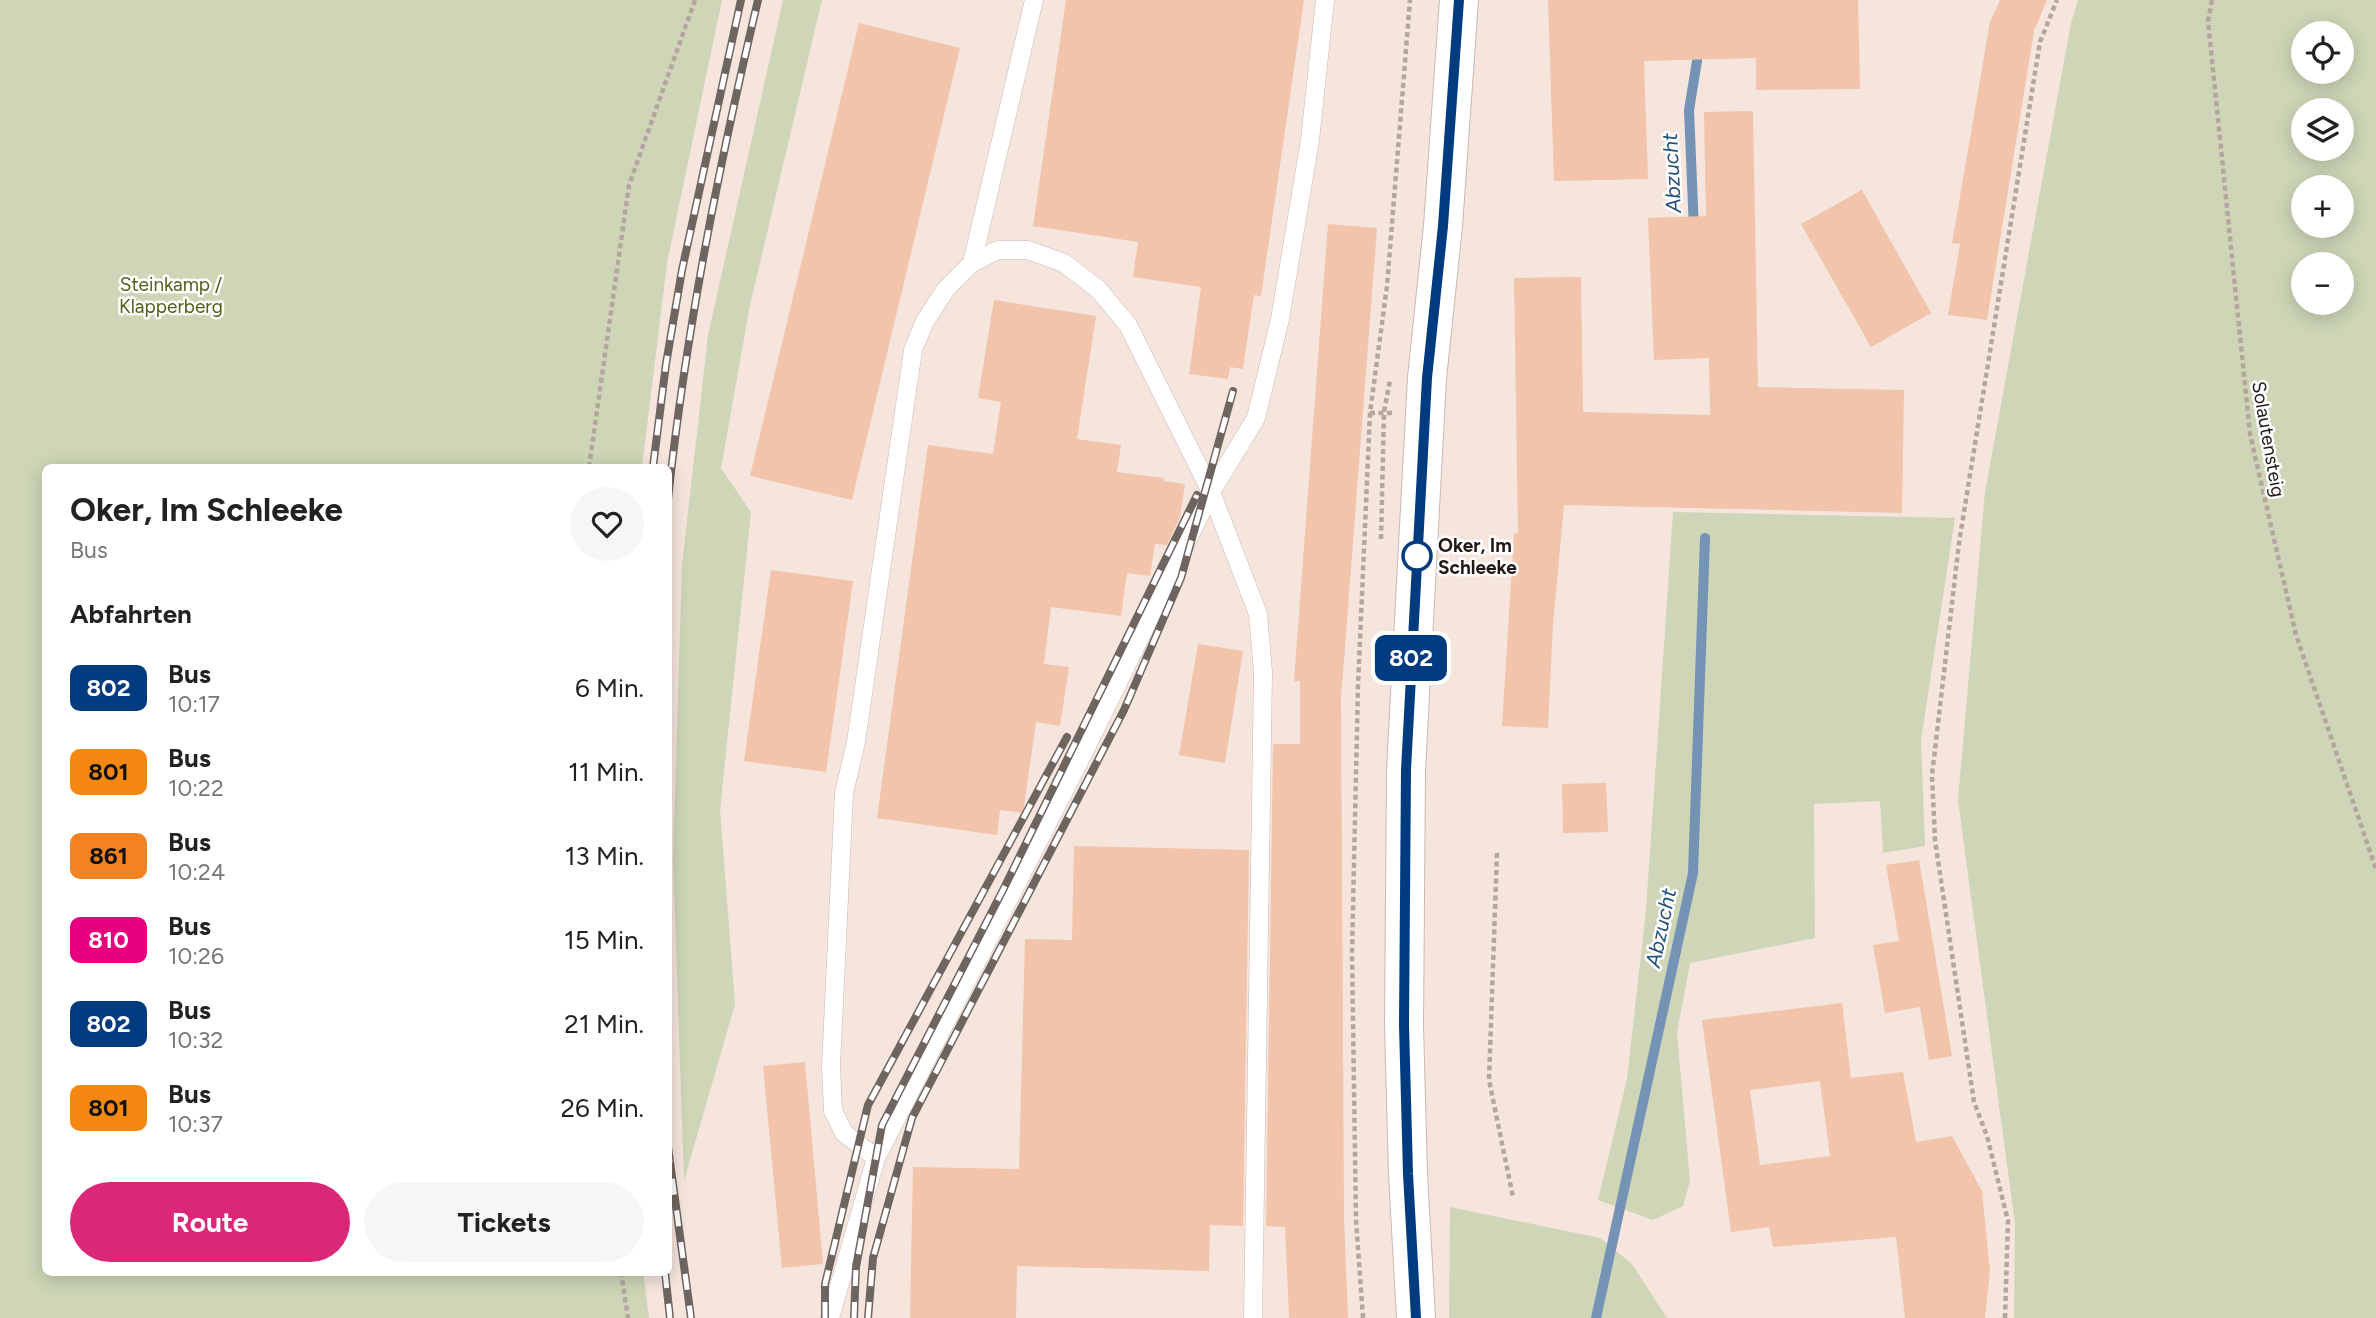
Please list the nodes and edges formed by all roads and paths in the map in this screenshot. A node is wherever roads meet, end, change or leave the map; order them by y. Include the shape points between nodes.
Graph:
1 (695, 0) edge
2 (1034, 0) edge
3 (1325, 0) edge
4 (1410, 0) edge
5 (1459, 0) edge
6 (2057, 0) edge
7 (2211, 0) edge
8 (972, 263) junction
9 (589, 464) edge
10 (1211, 492) junction
11 (1497, 853) dead end
12 (2376, 869) edge
13 (876, 1158) junction
14 (1513, 1197) dead end
15 (622, 1276) edge
16 (628, 1318) edge
17 (830, 1318) edge
18 (1252, 1318) edge
19 (1363, 1318) edge
20 (1416, 1318) edge
21 (2005, 1318) edge

1 - 9 path via 629,185
2 - 8 lane
3 - 10 lane via 1310,140 1280,319 1256,418
4 - 19 path via 1387,286 1370,413 1358,685 1352,953 1356,1220
5 - 20 main road via 1427,378 1406,770 1404,1025
6 - 21 path via 2040,42 1959,543 1932,775 1935,840 1974,1102 2008,1221
7 - 12 path, Solautensteig via 2208,21 2250,434 2296,635
8 - 10 lane via 998,250 1028,250 1064,263 1098,289 1128,326
8 - 13 lane via 946,289 913,350 856,742 844,793 831,1066 833,1111 844,1133
10 - 13 lane
10 - 18 lane via 1258,614 1263,672
11 - 14 path via 1489,1080
13 - 17 lane
15 - 16 path

